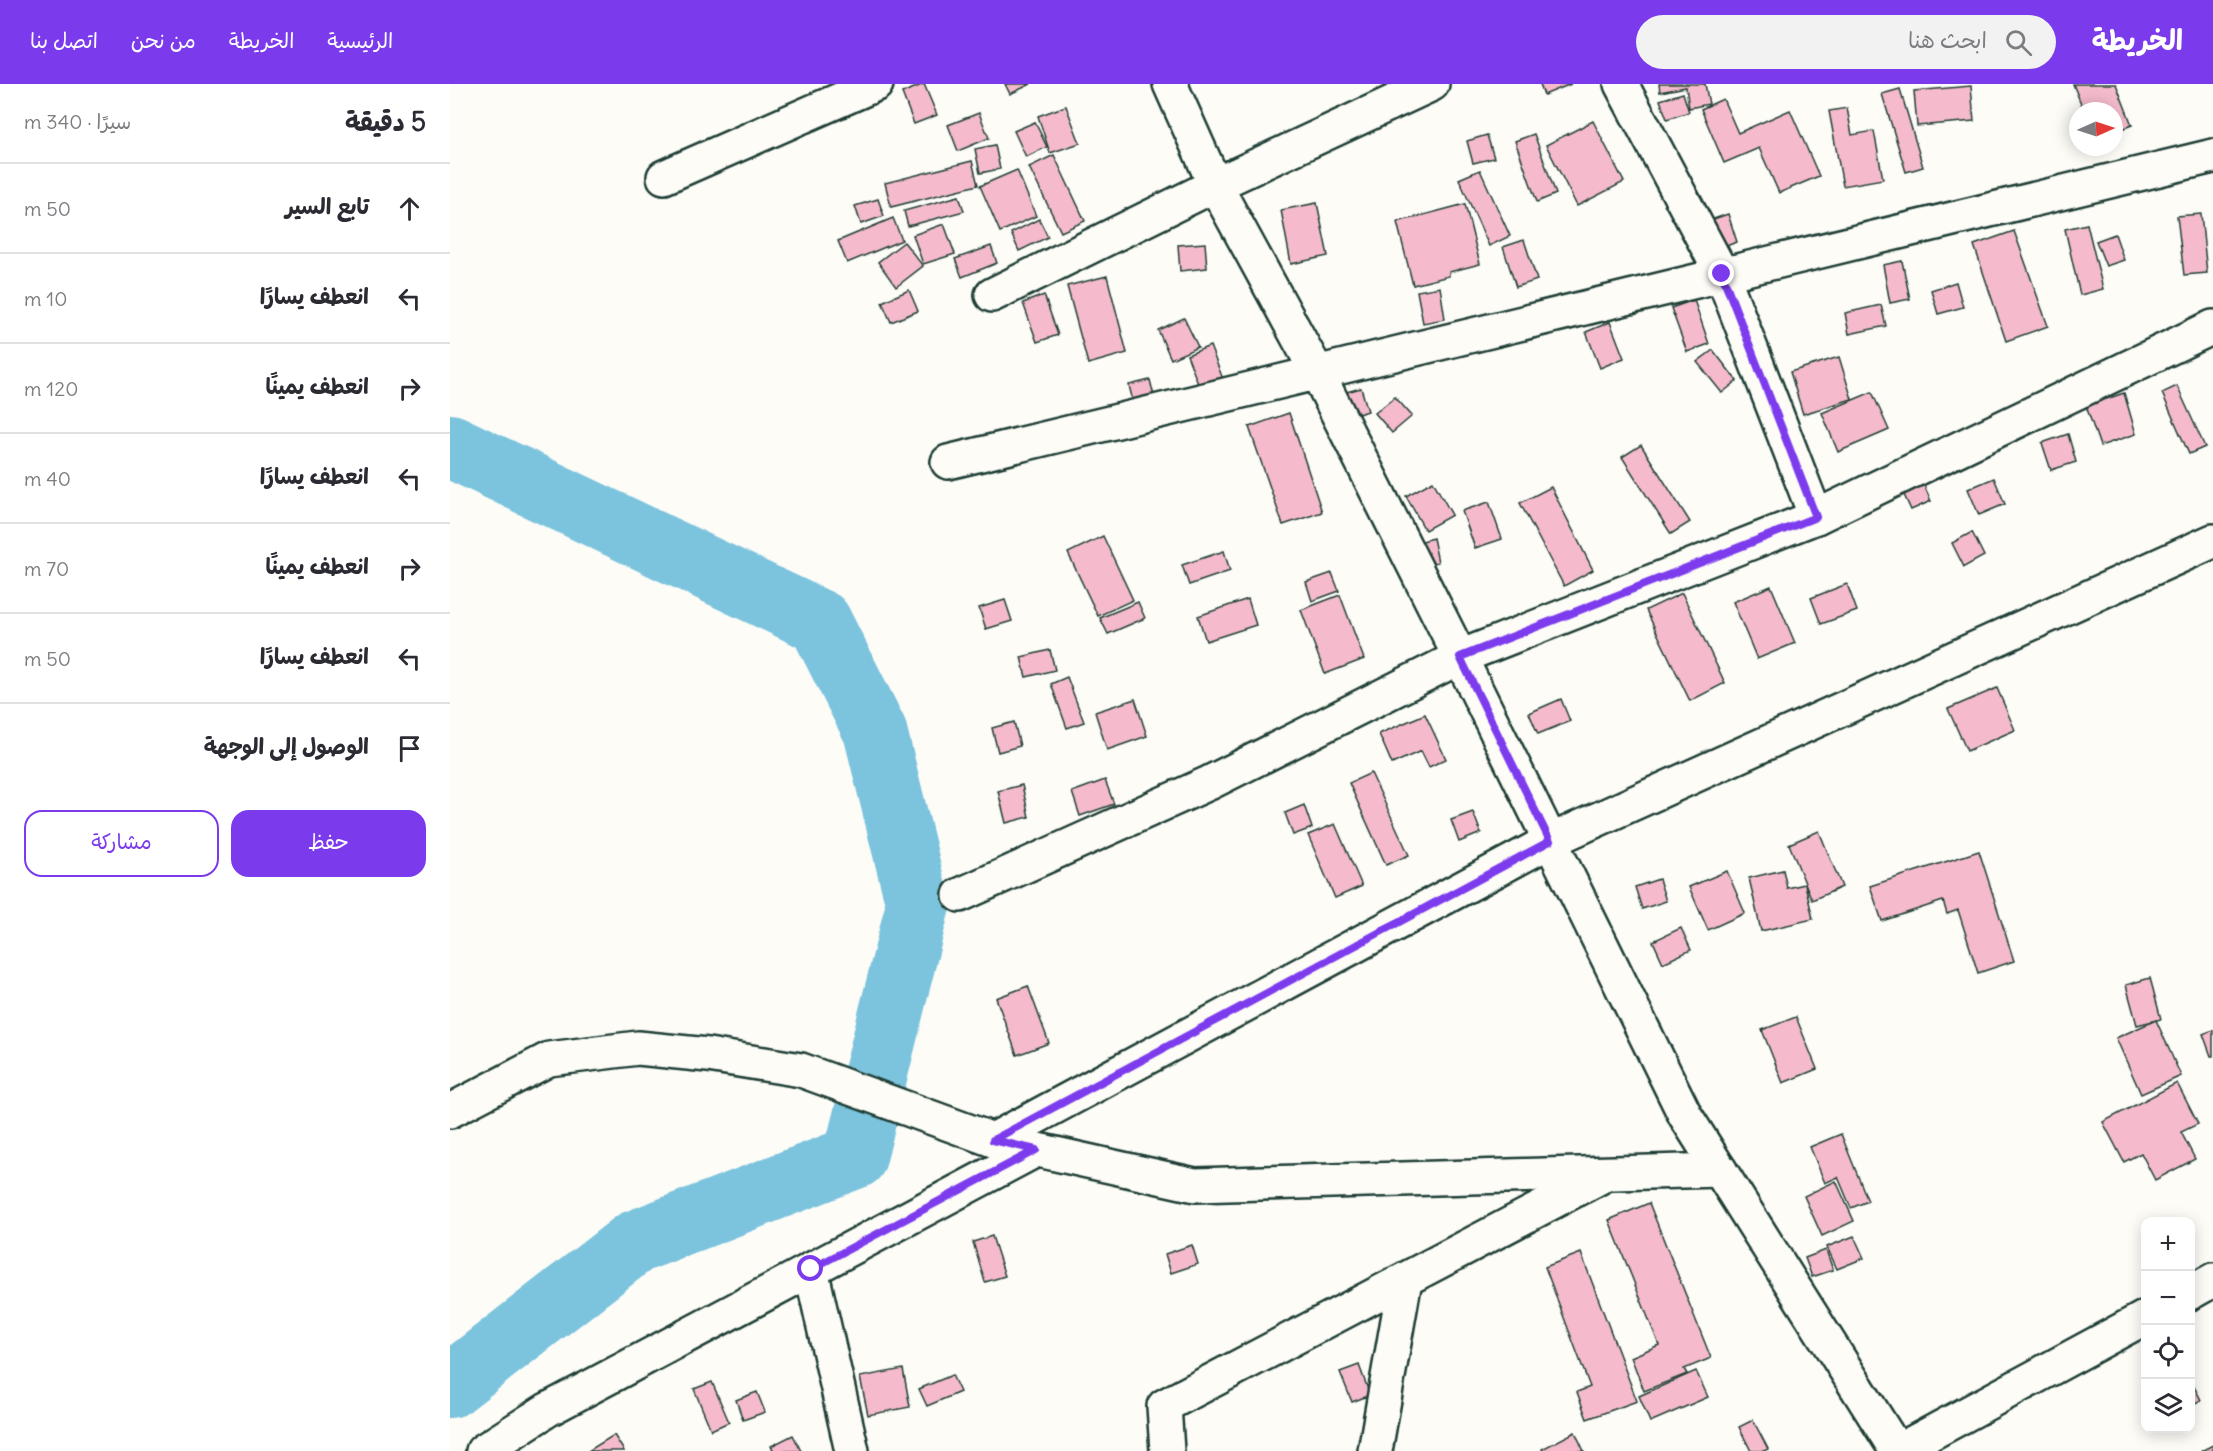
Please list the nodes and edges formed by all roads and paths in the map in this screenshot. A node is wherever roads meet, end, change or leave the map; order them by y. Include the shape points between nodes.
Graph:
1 (876, 84) edge
2 (1170, 84) edge
3 (1432, 84) edge
4 (1621, 84) edge
5 (2213, 156) edge
6 (664, 177) dead end
7 (1215, 184) junction
8 (1722, 274) junction
9 (992, 295) dead end
10 (2213, 327) edge
11 (1317, 372) junction
12 (948, 462) dead end
13 (1816, 517) junction
14 (2213, 541) edge
15 (1460, 657) junction
16 (1550, 841) junction
17 (960, 895) dead end
18 (450, 1111) edge
19 (993, 1140) junction
20 (1036, 1150) junction
21 (1720, 1170) junction
22 (1607, 1173) junction
23 (811, 1269) junction
24 (1405, 1280) junction
25 (2213, 1280) edge
26 (2195, 1290) edge
27 (2141, 1319) edge
28 (483, 1451) edge
29 (852, 1451) edge
30 (1167, 1451) edge
31 (1375, 1451) edge
32 (1897, 1451) edge

1 - 6 street
2 - 7 street
3 - 7 street
4 - 8 street
5 - 8 street
7 - 9 street
7 - 11 street
8 - 11 street
8 - 13 street
10 - 13 street
11 - 12 street
11 - 15 street
13 - 15 street
14 - 16 street
15 - 16 street
15 - 17 street via 1209,783
16 - 19 street
16 - 21 street via 1685,1115
18 - 19 street via 549,1059 638,1048 708,1054 801,1070
19 - 20 street
20 - 22 street via 1195,1185
20 - 23 street
21 - 22 street
21 - 32 street
22 - 24 street
23 - 28 street via 547,1410
23 - 29 street
24 - 30 street via 1164,1407
24 - 31 street
25 - 26 street
27 - 32 street

